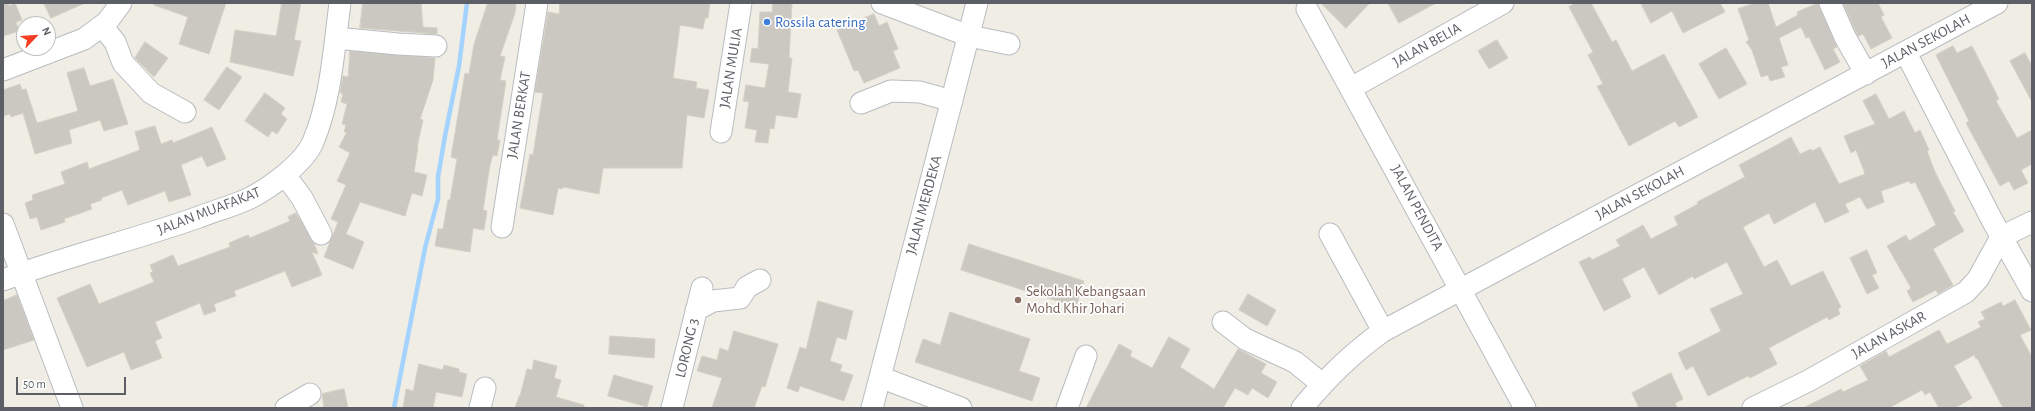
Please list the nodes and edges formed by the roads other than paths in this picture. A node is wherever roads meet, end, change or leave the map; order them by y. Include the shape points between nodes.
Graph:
1 (121, 3) edge
2 (340, 3) edge
3 (537, 3) edge
4 (741, 3) edge
5 (882, 3) edge
6 (977, 3) edge
7 (1503, 3) edge
8 (1830, 3) edge
9 (1997, 3) edge
10 (1307, 9) dead end
11 (102, 26) junction
12 (969, 36) junction
13 (336, 38) junction
14 (1009, 44) dead end
15 (436, 46) dead end
16 (1906, 53) junction
17 (3, 70) edge
18 (1866, 74) junction
19 (1351, 88) junction
20 (952, 101) junction
21 (862, 103) dead end
22 (185, 112) dead end
23 (720, 132) dead end
24 (285, 175) junction
25 (2032, 222) edge
26 (3, 224) edge
27 (502, 227) dead end
28 (321, 234) dead end
29 (1330, 234) dead end
30 (2001, 237) junction
31 (12, 277) edge
32 (760, 280) dead end
33 (702, 288) dead end
34 (1461, 290) junction
35 (2032, 291) edge
36 (696, 310) junction
37 (1223, 322) dead end
38 (1383, 331) junction
39 (1086, 356) dead end
40 (880, 376) junction
41 (1322, 384) junction
42 (486, 388) dead end
43 (310, 394) dead end
44 (72, 408) edge
45 (286, 408) edge
46 (480, 408) edge
47 (672, 408) edge
48 (872, 408) edge
49 (961, 408) edge
50 (1067, 408) edge
51 (1302, 408) edge
52 (1525, 408) edge
53 (1753, 408) edge

1 - 11 street
2 - 13 street, JALAN MUAFAKAT
3 - 27 street, JALAN BERKAT
4 - 23 street, JALAN MULIA
5 - 12 street
6 - 12 street, JALAN MERDEKA
7 - 19 street, JALAN BELIA
8 - 18 street
9 - 16 street, JALAN SEKOLAH
10 - 19 street, JALAN PENDITA
11 - 17 street via 84,39
11 - 22 street via 115,42 123,63 151,93
12 - 14 street
12 - 20 street, JALAN MERDEKA
13 - 15 street
13 - 24 street, JALAN MUAFAKAT via 323,110 312,144
16 - 18 street, JALAN SEKOLAH
16 - 30 street
18 - 34 street, JALAN SEKOLAH
19 - 34 street, JALAN PENDITA
20 - 21 street via 920,92 891,91
20 - 40 street, JALAN MERDEKA
24 - 28 street via 302,198
24 - 31 street, JALAN MUAFAKAT via 268,188 248,198 182,223
25 - 30 street
26 - 31 street
29 - 38 street
30 - 35 street
30 - 53 street, JALAN ASKAR via 1978,279 1966,292 1808,381
31 - 44 street
32 - 36 street via 747,287 740,298 713,301
33 - 36 street, LORONG 3
34 - 38 street, JALAN SEKOLAH
34 - 52 street, JALAN PENDITA
36 - 47 street, LORONG 3
37 - 41 street via 1245,339 1295,362
38 - 41 street, JALAN SEKOLAH via 1354,352
39 - 50 street
40 - 48 street, JALAN MERDEKA
40 - 49 street
41 - 51 street, JALAN SEKOLAH
42 - 46 street
43 - 45 street

